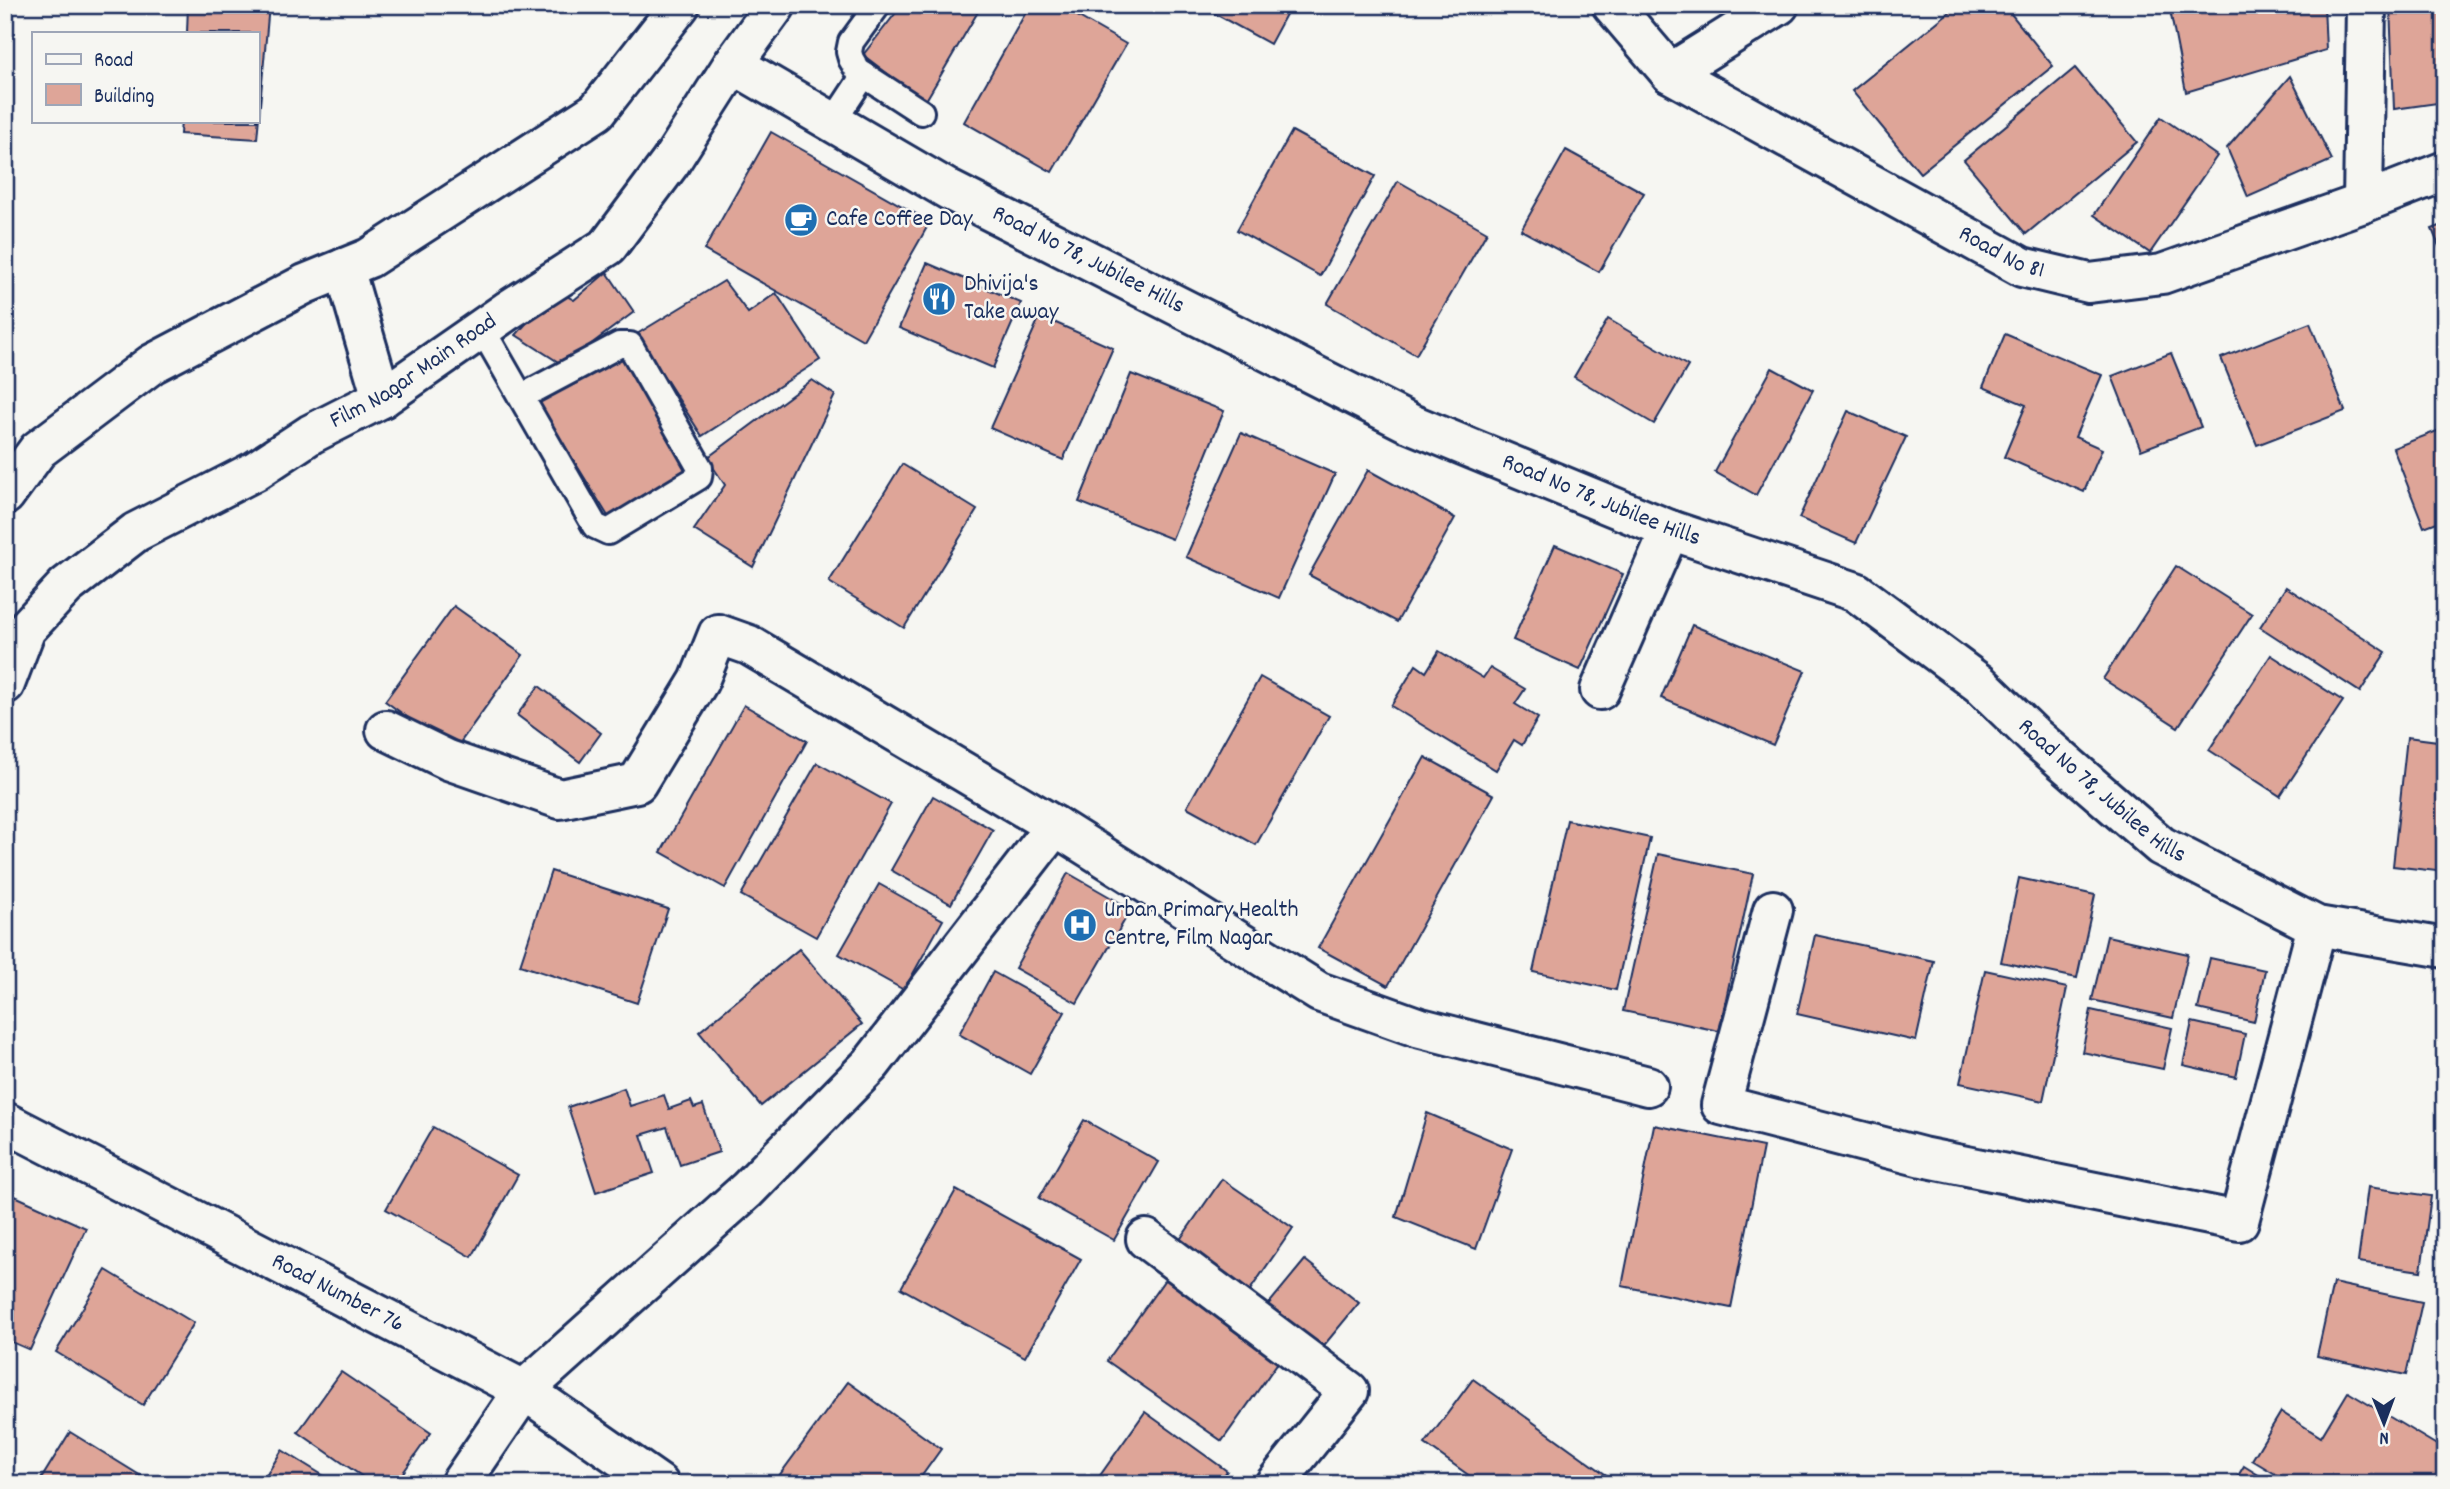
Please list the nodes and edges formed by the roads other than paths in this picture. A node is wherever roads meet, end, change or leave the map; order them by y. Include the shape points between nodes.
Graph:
1 (681, 5) edge
2 (776, 5) edge
3 (878, 5) edge
4 (1612, 5) edge
5 (1779, 5) edge
6 (2365, 5) edge
7 (733, 64) junction
8 (1670, 73) junction
9 (864, 75) junction
10 (921, 112) dead end
11 (834, 122) junction
12 (2445, 171) edge
13 (2363, 203) junction
14 (344, 268) junction
15 (482, 329) junction
16 (521, 397) junction
17 (382, 398) junction
18 (5, 495) edge
19 (1670, 530) junction
20 (5, 684) edge
21 (1600, 690) dead end
22 (386, 730) dead end
23 (1055, 827) junction
24 (1773, 910) dead end
25 (2317, 926) junction
26 (2445, 948) edge
27 (1648, 1086) dead end
28 (5, 1122) edge
29 (1146, 1240) dead end
30 (524, 1390) junction
31 (460, 1484) edge
32 (659, 1484) edge
33 (1275, 1484) edge

1 - 14 street via 597,111 390,246
2 - 7 street, Film Nagar Main Road
3 - 9 lane via 850,47 855,65
4 - 8 street, Road No 81
5 - 8 street
6 - 13 street
7 - 11 street, Road No 78, Jubilee Hills
7 - 15 street, Film Nagar Main Road via 670,163 608,246
8 - 13 street, Road No 81 via 2022,267 2089,283 2162,274
9 - 10 lane
9 - 11 lane
11 - 19 street, Road No 78, Jubilee Hills via 949,190 1409,423
12 - 13 street, Road No 81
14 - 17 street
14 - 18 street via 152,364 38,450
15 - 16 lane
15 - 17 street, Film Nagar Main Road
16 - 16 lane via 619,345 630,345 700,468 699,477 614,529 600,530
17 - 20 street, Film Nagar Main Road via 136,532 66,586 26,629
19 - 21 street
19 - 25 street, Road No 78, Jubilee Hills via 1856,592 1980,684 2161,846
22 - 23 street via 448,760 560,799 637,783 699,681 718,634 749,645
23 - 27 street via 1319,992 1417,1027
23 - 30 street via 871,1064 747,1191
24 - 25 street via 1721,1105 1922,1157 2239,1221
25 - 26 street, Road No 78, Jubilee Hills
28 - 30 street, Road Number 76
29 - 33 street via 1349,1391
30 - 31 street
30 - 32 street, Road Number 76

